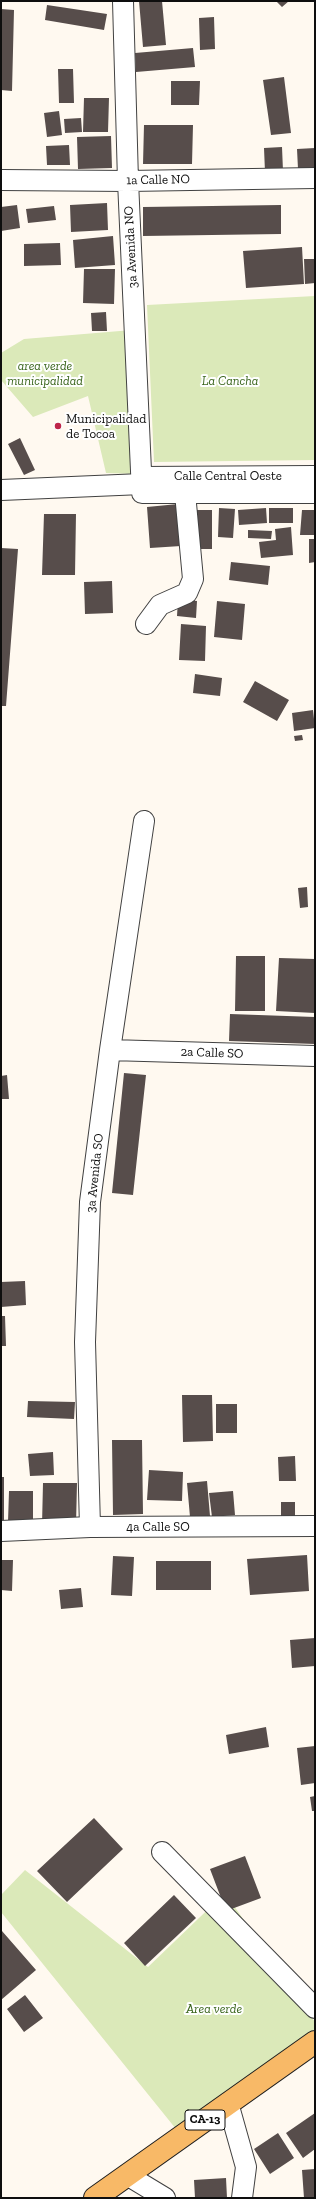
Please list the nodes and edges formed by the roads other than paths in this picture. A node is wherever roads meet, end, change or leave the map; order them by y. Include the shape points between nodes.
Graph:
1 (123, 1) edge
2 (315, 178) edge
3 (1, 180) edge
4 (128, 181) junction
5 (315, 476) edge
6 (142, 485) junction
7 (1, 490) edge
8 (185, 493) junction
9 (315, 493) edge
10 (146, 624) dead end
11 (144, 821) dead end
12 (110, 1050) junction
13 (315, 1056) edge
14 (315, 1526) edge
15 (90, 1527) junction
16 (1, 1531) edge
17 (162, 1852) dead end
18 (315, 2008) edge
19 (315, 2042) edge
20 (228, 2103) junction
21 (127, 2175) junction
22 (95, 2198) edge
23 (165, 2198) edge
24 (242, 2198) edge

1 - 4 street, 3a Avenida NO
2 - 4 street, 1a Calle NO
3 - 4 street, 1a Calle NO
4 - 6 street, 3a Avenida NO
5 - 6 street, Calle Central Oeste
6 - 7 street, Calle Central Oeste
6 - 8 street
8 - 9 street
8 - 10 street via 193,580 187,593 160,605
11 - 12 street, 3a Avenida SO
12 - 13 street, 2a Calle SO
12 - 15 street, 3a Avenida SO via 90,1210 85,1342
14 - 15 street, 4a Calle SO
15 - 16 street, 4a Calle SO
17 - 18 street
19 - 20 main road, CA-13
20 - 21 main road, CA-13
20 - 24 street via 246,2168
21 - 22 main road, CA-13
21 - 23 street

